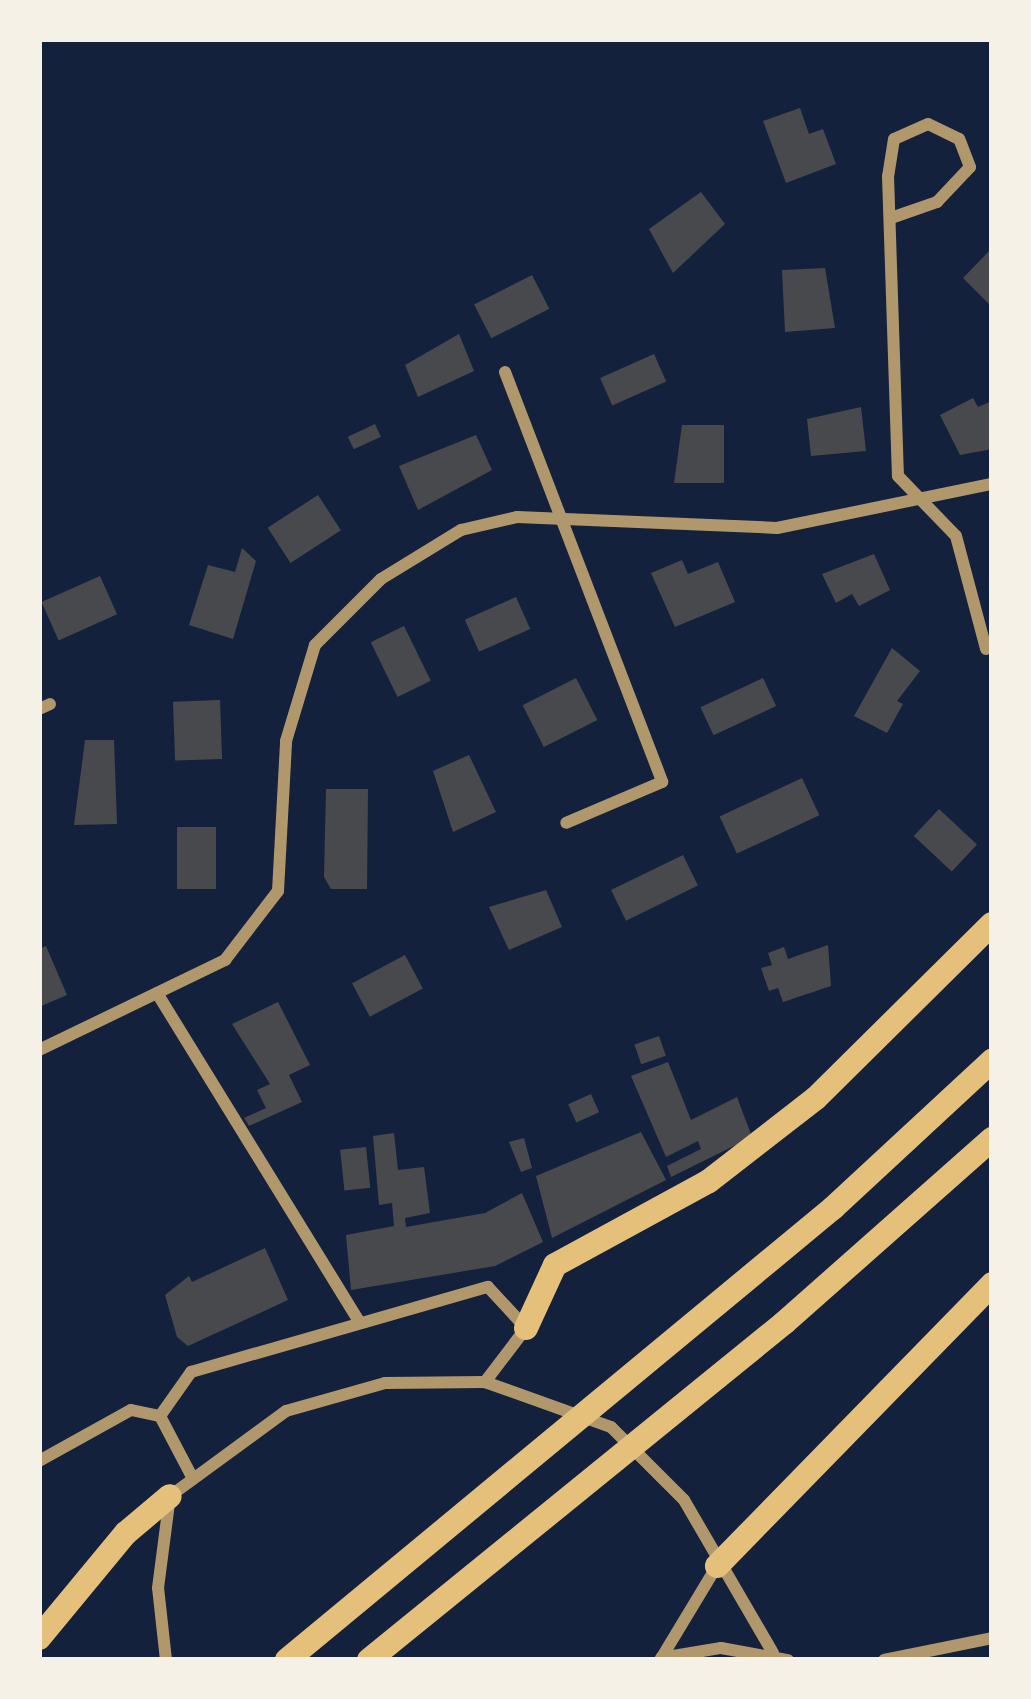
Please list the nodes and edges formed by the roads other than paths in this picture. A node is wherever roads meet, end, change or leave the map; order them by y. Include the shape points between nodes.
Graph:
1 (891, 218) junction
2 (505, 372) dead end
3 (992, 484) edge
4 (926, 502) junction
5 (561, 519) junction
6 (986, 649) dead end
7 (566, 823) dead end
8 (992, 924) edge
9 (157, 993) junction
10 (39, 1050) edge
11 (992, 1061) edge
12 (992, 1139) edge
13 (992, 1283) edge
14 (360, 1323) junction
15 (526, 1328) junction
16 (485, 1382) junction
17 (160, 1416) junction
18 (39, 1461) edge
19 (191, 1475) junction
20 (170, 1496) junction
21 (717, 1566) junction
22 (39, 1638) edge
23 (992, 1638) edge
24 (773, 1652) junction
25 (661, 1659) edge
26 (166, 1660) edge
27 (287, 1660) edge
28 (369, 1660) edge
29 (788, 1660) edge
30 (884, 1660) edge

1 - 1 street via 894,139 928,124 959,139 970,167 937,202
1 - 4 street via 898,476
2 - 5 street
3 - 4 street
4 - 5 street via 777,528
4 - 6 street via 956,536
5 - 7 street via 662,782
5 - 9 street via 518,517 461,530 381,579 316,646 286,741 278,891 225,960
8 - 15 main road via 815,1098 709,1181 555,1265
9 - 10 street
9 - 14 street
11 - 27 main road via 833,1208
12 - 28 main road via 784,1323
13 - 21 main road
14 - 15 street via 488,1287
14 - 17 street via 190,1372
15 - 16 street
16 - 19 street via 385,1383 286,1411
16 - 21 street via 610,1427 663,1472
17 - 18 street via 131,1410
17 - 19 street
19 - 20 street
20 - 22 main road via 125,1533
20 - 26 street via 158,1588
21 - 24 street
21 - 25 street
23 - 30 street
24 - 25 street via 693,1648
24 - 29 street

